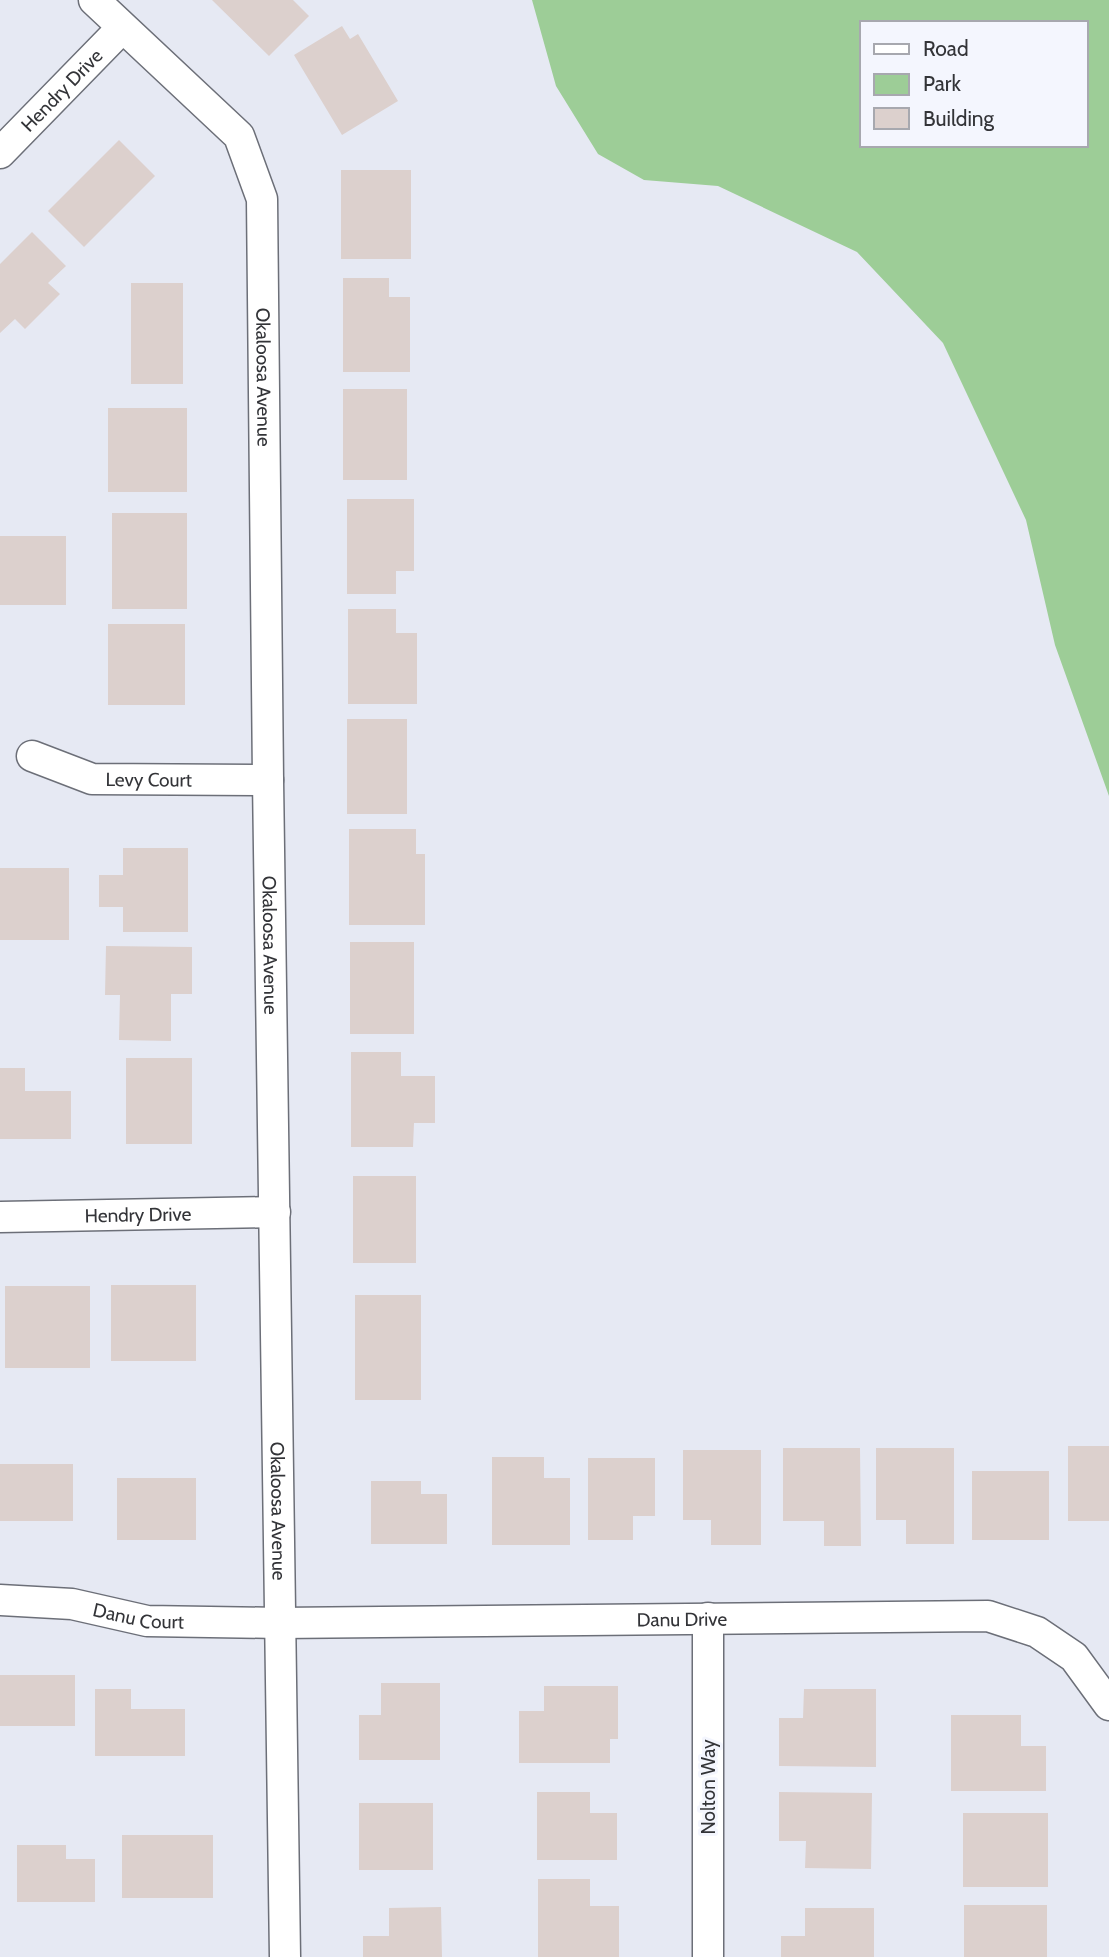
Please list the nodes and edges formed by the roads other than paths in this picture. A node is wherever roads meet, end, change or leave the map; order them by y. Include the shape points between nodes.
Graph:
1 (94, 0) edge
2 (122, 28) junction
3 (0, 153) edge
4 (32, 756) dead end
5 (268, 780) junction
6 (275, 1212) junction
7 (0, 1217) edge
8 (0, 1601) edge
9 (708, 1618) junction
10 (279, 1623) junction
11 (1109, 1705) edge
12 (285, 1957) edge
13 (708, 1957) edge

1 - 2 street, Okaloosa Avenue
2 - 3 street, Hendry Drive
2 - 5 street, Okaloosa Avenue via 239,136 262,199
4 - 5 street, Levy Court via 92,779
5 - 6 street, Okaloosa Avenue
6 - 7 street, Hendry Drive
6 - 10 street, Okaloosa Avenue
8 - 10 street, Danu Court via 72,1605 147,1621
9 - 10 street, Danu Drive
9 - 11 street, Danu Drive via 988,1616 1037,1632 1074,1657
9 - 13 street, Nolton Way
10 - 12 street, Okaloosa Avenue

